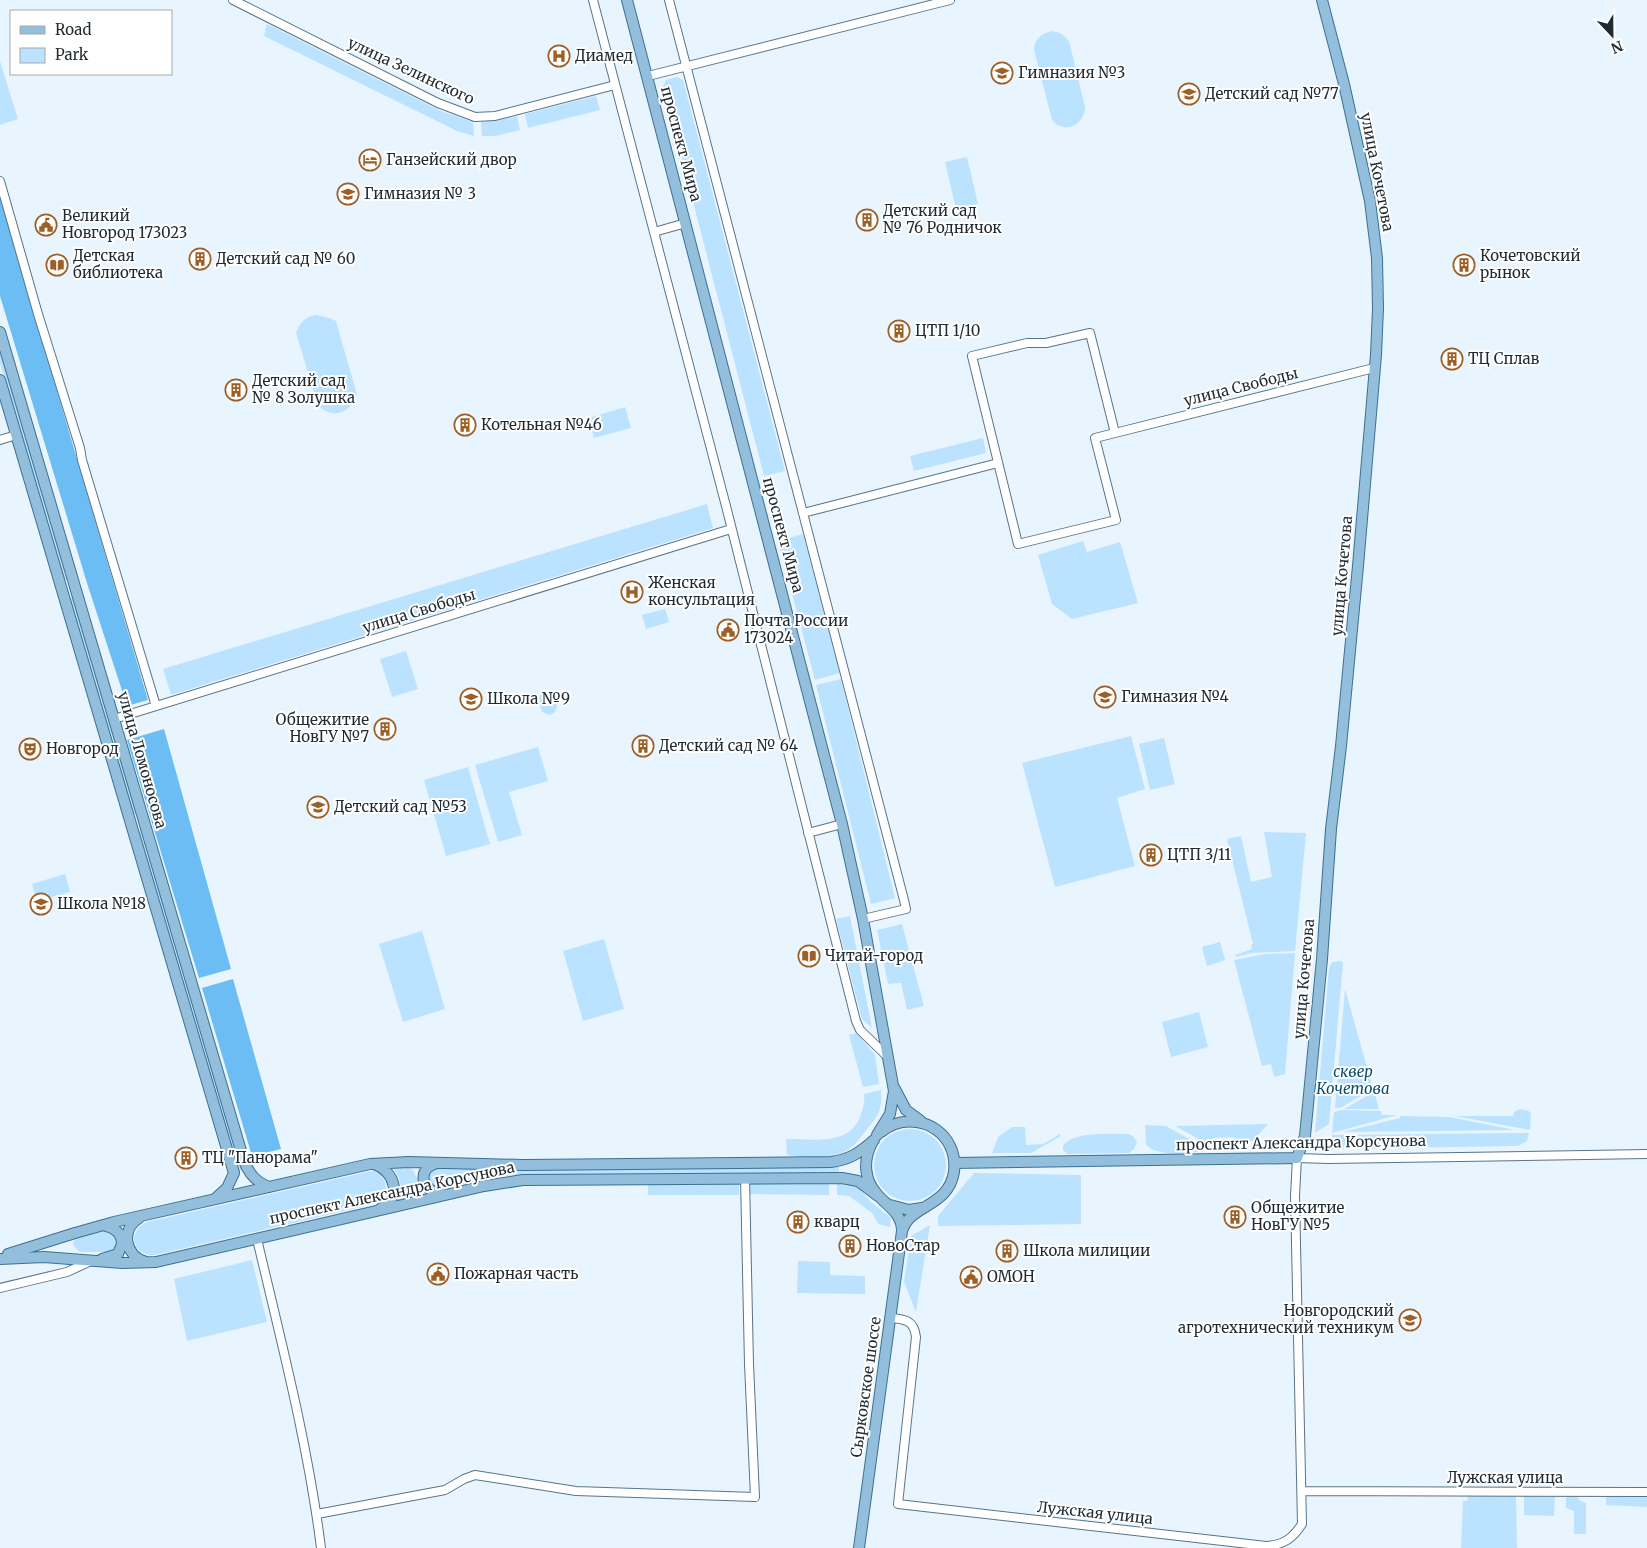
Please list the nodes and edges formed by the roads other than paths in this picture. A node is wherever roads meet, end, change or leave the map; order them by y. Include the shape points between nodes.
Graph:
1 (233, 0) edge
2 (593, 0) edge
3 (627, 0) edge
4 (669, 0) edge
5 (950, 0) edge
6 (1322, 0) edge
7 (686, 66) junction
8 (648, 76) junction
9 (615, 85) junction
10 (0, 181) edge
11 (686, 223) junction
12 (654, 232) junction
13 (0, 332) edge
14 (1374, 368) junction
15 (0, 380) edge
16 (1115, 433) junction
17 (16, 435) junction
18 (0, 440) edge
19 (998, 463) junction
20 (803, 513) junction
21 (731, 529) junction
22 (75, 587) junction
23 (62, 590) junction
24 (156, 706) junction
25 (114, 719) junction
26 (144, 821) junction
27 (842, 824) junction
28 (132, 825) junction
29 (808, 832) junction
30 (863, 919) junction
31 (889, 1057) junction
32 (893, 1082) junction
33 (929, 1125) junction
34 (876, 1138) junction
35 (1647, 1154) edge
36 (1296, 1158) junction
37 (438, 1163) junction
38 (954, 1163) junction
39 (370, 1164) junction
40 (247, 1169) junction
41 (234, 1173) junction
42 (745, 1178) junction
43 (269, 1187) junction
44 (449, 1194) junction
45 (214, 1199) junction
46 (882, 1199) junction
47 (934, 1203) junction
48 (376, 1210) junction
49 (145, 1215) junction
50 (103, 1225) junction
51 (902, 1231) junction
52 (257, 1239) junction
53 (0, 1258) edge
54 (91, 1261) junction
55 (152, 1263) junction
56 (0, 1288) edge
57 (890, 1318) junction
58 (1302, 1491) junction
59 (1647, 1492) edge
60 (317, 1514) junction
61 (321, 1548) edge
62 (859, 1548) edge

1 - 9 street, улица Зелинского via 438,103 475,117 495,116
2 - 9 street
3 - 8 main road, проспект Мира
4 - 7 street
5 - 7 street
6 - 14 main road, улица Кочетова via 1360,151 1374,231 1378,291
7 - 8 street
7 - 20 street
8 - 11 main road, проспект Мира
9 - 12 street
10 - 24 street
11 - 12 street
11 - 27 main road, проспект Мира
12 - 21 street
13 - 22 main road, улица Ломоносова
14 - 16 street, улица Свободы
14 - 36 main road, улица Кочетова via 1308,1114 1305,1136
15 - 17 main road, улица Ломоносова
16 - 19 street, улица Свободы via 1096,438 1116,520 1018,544
16 - 19 street, улица Свободы via 1090,332 972,356
17 - 18 street
17 - 23 main road, улица Ломоносова
19 - 20 street
20 - 30 street via 906,909
21 - 24 street, улица Свободы
21 - 29 street
22 - 23 main road
22 - 25 main road, улица Ломоносова
23 - 28 main road, улица Ломоносова
24 - 25 street, улица Свободы
25 - 26 main road, улица Ломоносова
26 - 28 main road
26 - 40 main road, улица Ломоносова
27 - 29 street
27 - 30 main road, проспект Мира
28 - 41 main road, улица Ломоносова
29 - 31 street via 856,1021 860,1030
30 - 31 main road, проспект Мира
31 - 32 main road, проспект Мира
32 - 33 main road, проспект Мира via 906,1110
32 - 34 main road, проспект Мира via 894,1099 890,1114
33 - 34 main road via 905,1121 890,1126
33 - 38 main road via 947,1140
34 - 37 main road, проспект Александра Корсунова via 851,1157 831,1162
34 - 46 main road via 867,1156 866,1173
35 - 36 street, проспект Александра Корсунова
36 - 38 main road, проспект Александра Корсунова
36 - 58 street
37 - 39 main road, проспект Александра Корсунова
37 - 44 main road via 427,1168 425,1186 434,1193
38 - 47 main road via 950,1186
39 - 43 main road, проспект Александра Корсунова
39 - 48 main road via 383,1168 394,1182 390,1200
40 - 41 main road via 243,1176
40 - 43 main road via 255,1180
41 - 45 main road via 227,1188
42 - 44 main road, проспект Александра Корсунова via 523,1180
42 - 46 main road, проспект Александра Корсунова via 852,1180
42 - 60 street via 755,1497 576,1491 474,1475 445,1490
43 - 45 main road, проспект Александра Корсунова
44 - 48 main road, проспект Александра Корсунова
45 - 49 main road, проспект Александра Корсунова
46 - 47 main road via 909,1210
46 - 51 main road via 900,1218
47 - 51 main road via 908,1219
48 - 52 main road, проспект Александра Корсунова
49 - 50 main road, проспект Александра Корсунова
49 - 55 main road via 130,1226 127,1244 138,1259
50 - 53 main road, проспект Александра Корсунова
50 - 54 main road via 118,1233 122,1247 114,1256
51 - 57 main road, Сырковское шоссе
52 - 55 main road, проспект Александра Корсунова
52 - 60 street
53 - 54 main road, проспект Александра Корсунова
54 - 55 main road, проспект Александра Корсунова
54 - 56 street via 67,1272
57 - 58 street, Лужская улица via 910,1321 916,1337 898,1504 1266,1546 1289,1540 1302,1524
57 - 62 main road, Сырковское шоссе
58 - 59 street, Лужская улица
60 - 61 street

